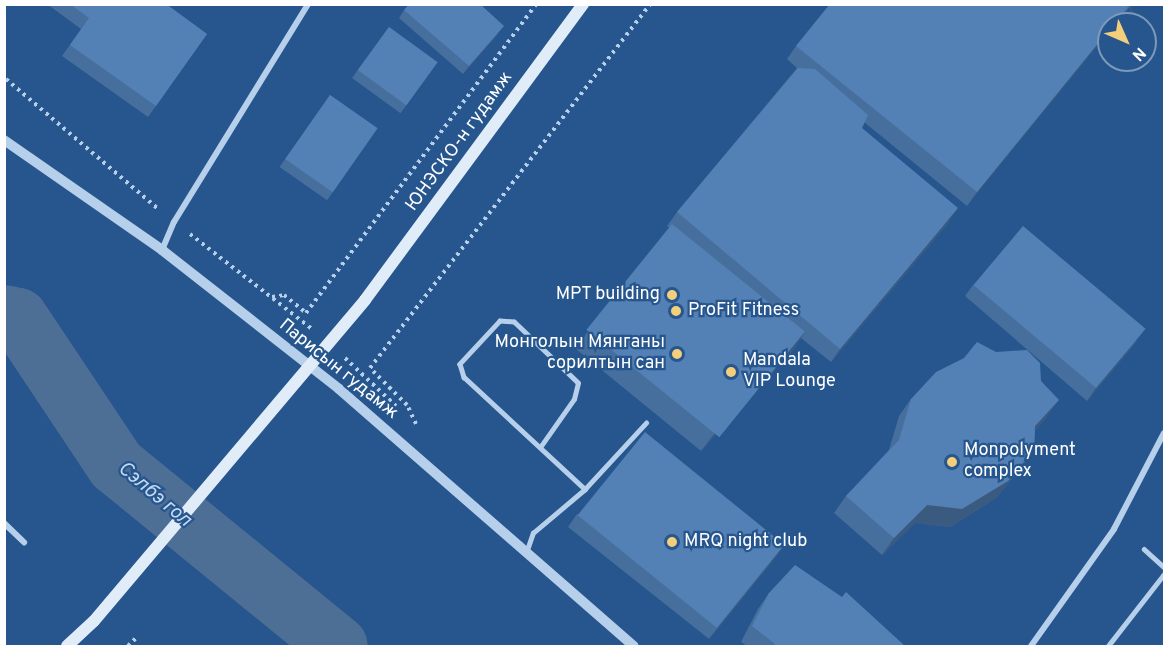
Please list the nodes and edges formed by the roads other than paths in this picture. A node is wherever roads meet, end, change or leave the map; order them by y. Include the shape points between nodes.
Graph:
1 (308, 4) edge
2 (583, 4) edge
3 (4, 140) edge
4 (162, 250) junction
5 (646, 423) dead end
6 (1164, 433) edge
7 (541, 446) junction
8 (585, 489) junction
9 (4, 523) edge
10 (24, 543) dead end
11 (1144, 549) dead end
12 (526, 553) junction
13 (1164, 567) edge
14 (1164, 574) edge
15 (67, 646) edge
16 (634, 646) edge
17 (1031, 646) edge
18 (1108, 646) edge

1 - 4 street via 174,222
2 - 15 main road, ЮНЭСКО-н гудамж, bridge via 365,300 94,621
3 - 4 street, Парисын гудамж
4 - 12 street, Парисын гудамж via 339,389
5 - 8 lane
6 - 17 street via 1114,529
7 - 7 lane via 464,377 460,364 500,321 514,322 578,383 574,399
7 - 8 lane
8 - 12 lane via 533,532
9 - 10 street
11 - 13 lane
12 - 16 street, Парисын гудамж
14 - 18 lane

